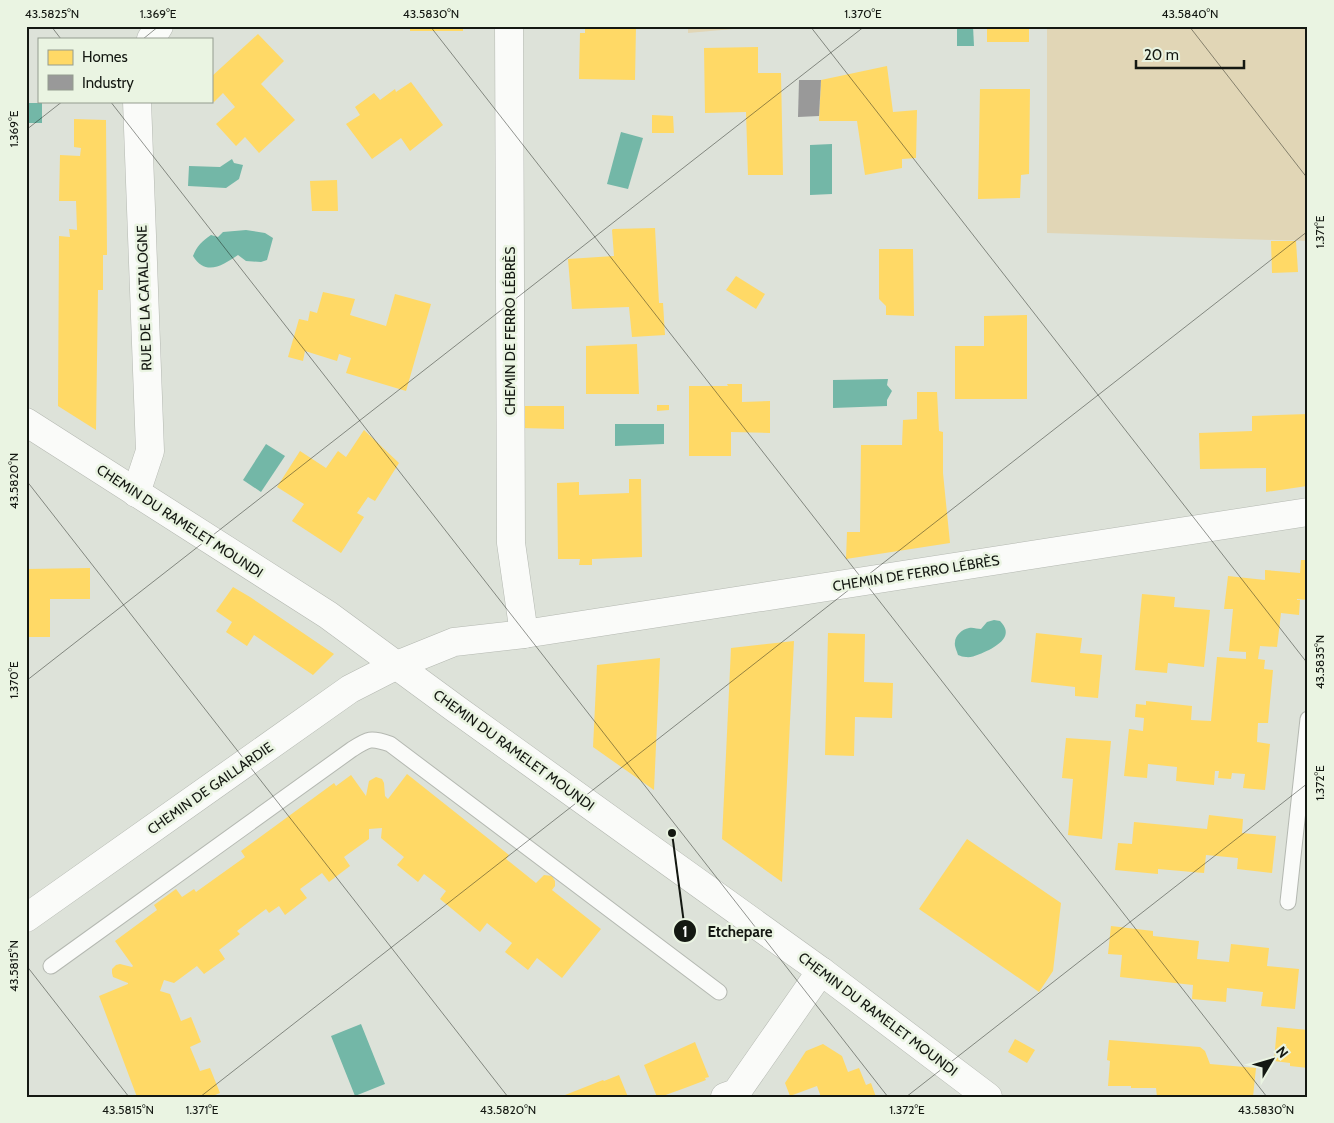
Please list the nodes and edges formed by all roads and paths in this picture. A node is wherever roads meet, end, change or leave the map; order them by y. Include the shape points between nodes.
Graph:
1 (159, 26) edge
2 (509, 26) edge
3 (152, 38) edge
4 (137, 102) edge
5 (26, 422) edge
6 (136, 493) junction
7 (1308, 512) edge
8 (524, 634) junction
9 (397, 665) junction
10 (1308, 719) edge
11 (1288, 902) dead end
12 (26, 918) edge
13 (51, 966) dead end
14 (821, 971) junction
15 (719, 992) dead end
16 (725, 1097) edge
17 (988, 1097) edge

1 - 3 street
2 - 8 street, CHEMIN DE FERRO LÉBRÈS via 510,543
4 - 6 street, RUE DE LA CATALOGNE via 150,451
5 - 6 street, CHEMIN DU RAMELET MOUNDI
6 - 9 street, CHEMIN DU RAMELET MOUNDI via 328,615
7 - 8 street, CHEMIN DE FERRO LÉBRÈS
8 - 9 street, CHEMIN DE FERRO LÉBRÈS via 454,642
9 - 12 street, CHEMIN DE GAILLARDIE via 350,690
9 - 14 street, CHEMIN DU RAMELET MOUNDI
10 - 11 lane
13 - 15 lane via 352,750 366,741 377,740 390,744
14 - 16 street via 736,1093
14 - 17 street, CHEMIN DU RAMELET MOUNDI

